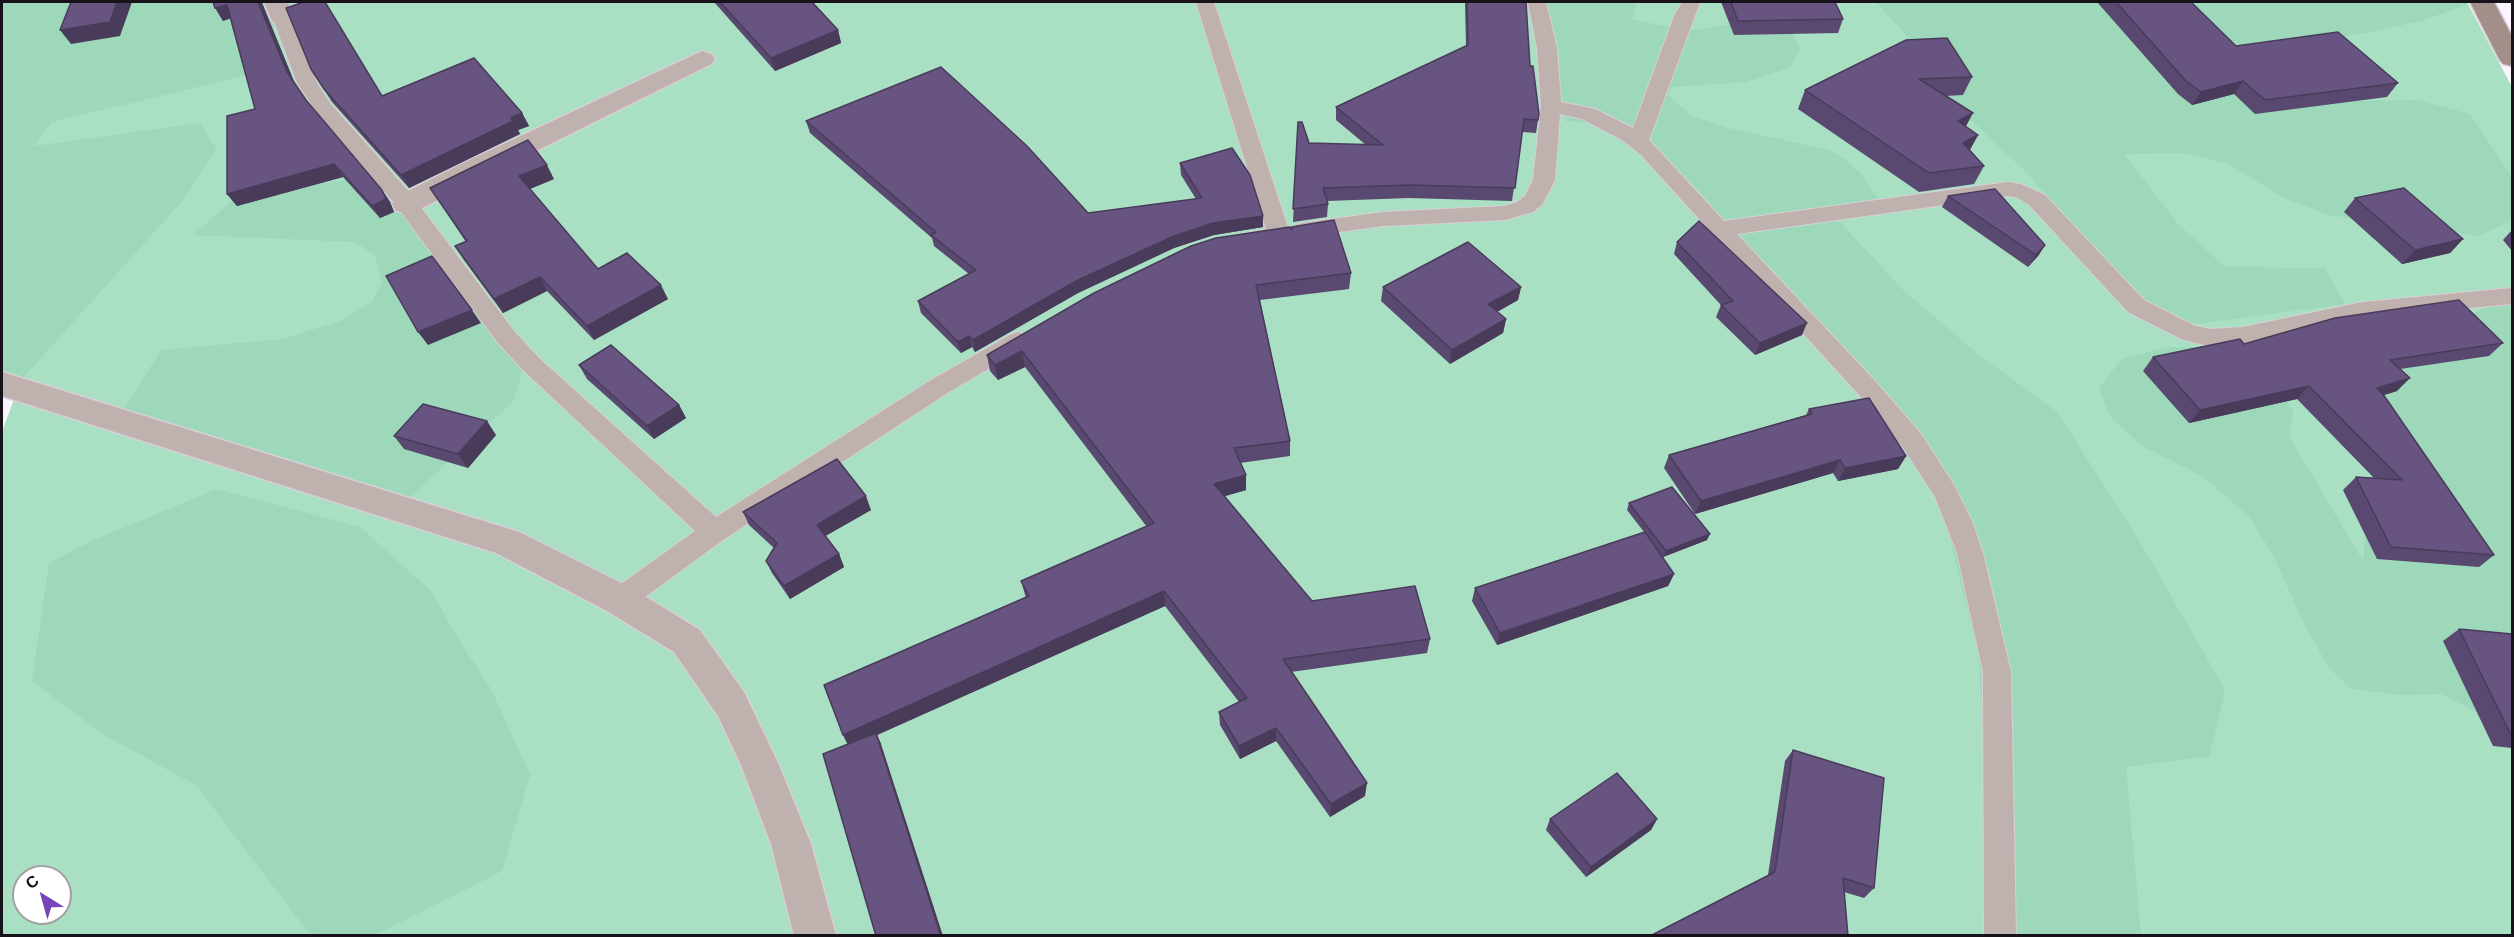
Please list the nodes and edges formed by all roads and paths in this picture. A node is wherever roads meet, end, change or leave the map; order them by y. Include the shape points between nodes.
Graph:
1 (319, 2) edge
2 (1204, 2) edge
3 (1537, 2) edge
4 (1690, 2) edge
5 (2482, 2) edge
6 (279, 9) edge
7 (702, 59) dead end
8 (2512, 59) edge
9 (1551, 106) junction
10 (1638, 141) junction
11 (406, 204) junction
12 (1719, 229) junction
13 (1279, 234) junction
14 (1225, 243) edge
15 (2512, 296) edge
16 (1038, 330) edge
17 (2, 384) edge
18 (714, 532) junction
19 (620, 600) junction
20 (815, 936) edge
21 (2000, 936) edge

1 - 6 lane
2 - 13 lane
3 - 9 lane via 1547,48
4 - 10 lane
5 - 8 street
6 - 11 lane via 310,88
7 - 11 street
9 - 10 lane via 1588,114
9 - 13 lane via 1544,180 1539,193 1525,207 1505,213 1383,219
10 - 12 lane
11 - 18 lane via 506,337 532,365
12 - 15 lane via 2021,190 2037,200 2136,306 2172,326 2212,338 2243,336 2363,310
12 - 21 lane via 1898,424 1927,463 1959,521 1997,672
13 - 14 lane
16 - 18 lane via 940,386
17 - 19 street via 507,542
18 - 19 lane
19 - 20 street via 687,641 731,704 791,844

